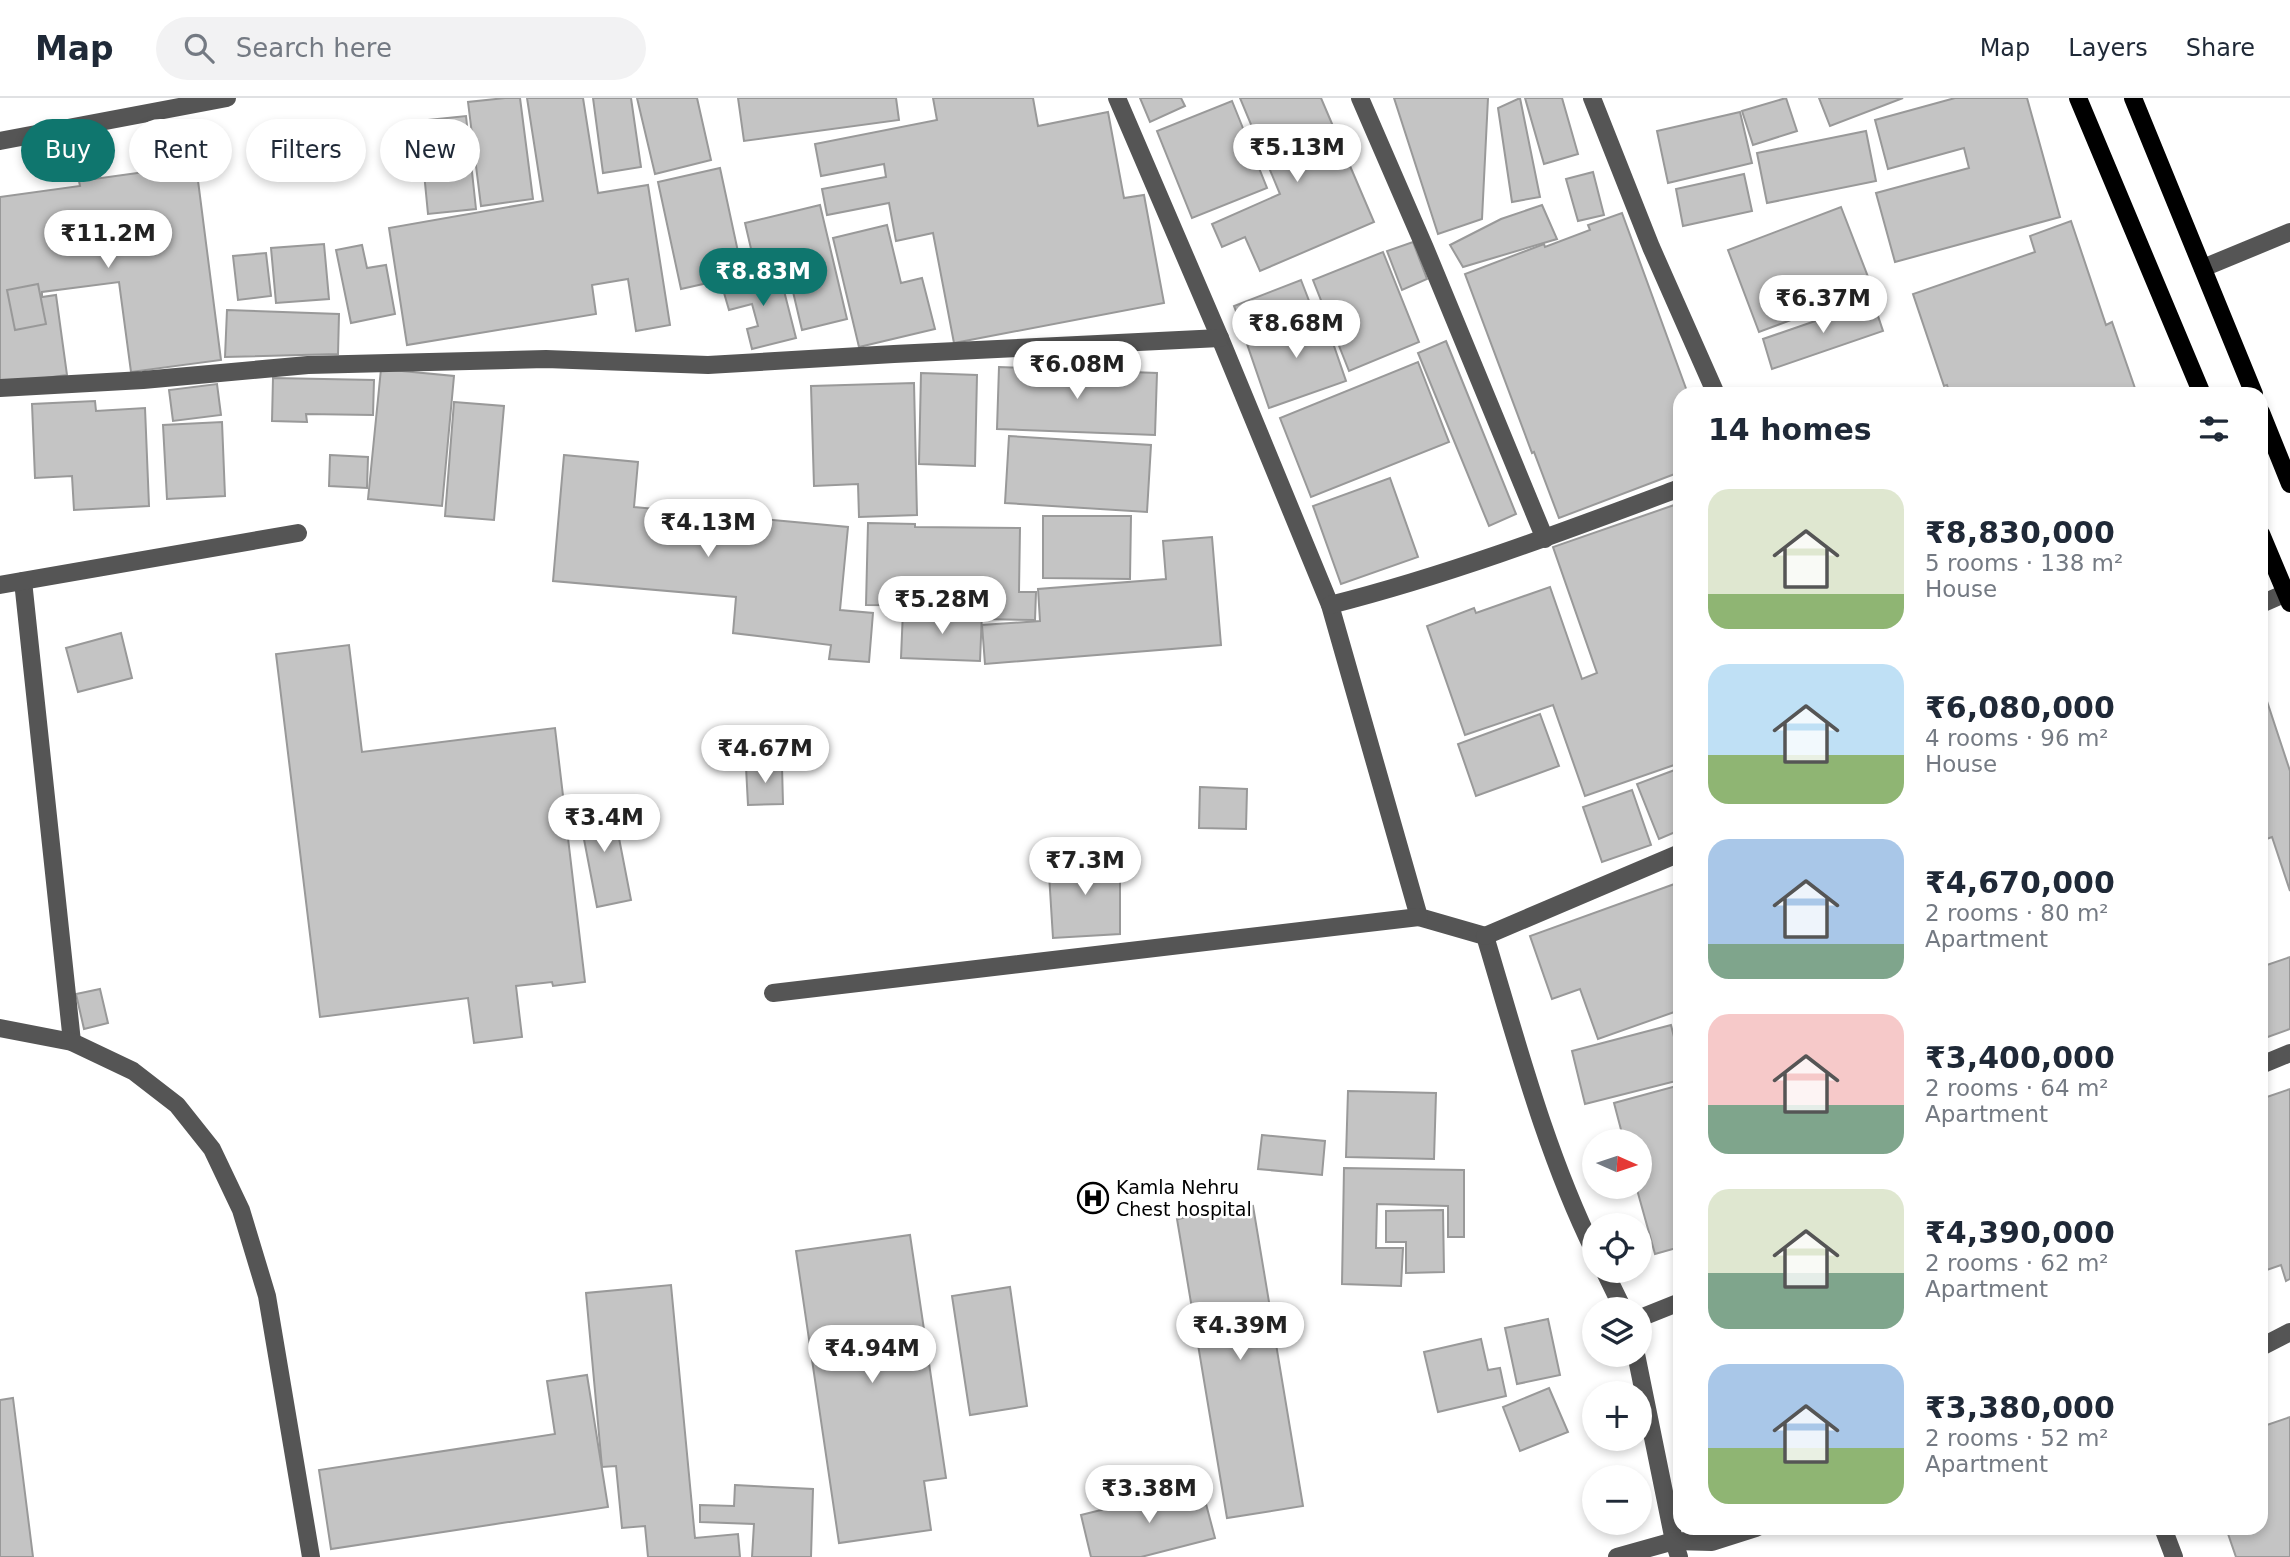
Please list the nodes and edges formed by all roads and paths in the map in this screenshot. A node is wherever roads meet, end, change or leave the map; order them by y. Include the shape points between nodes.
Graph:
1 (227, 98) edge
2 (1117, 98) edge
3 (1360, 98) edge
4 (1592, 98) edge
5 (2078, 98) edge
6 (2133, 98) edge
7 (0, 141) edge
8 (2290, 232) edge
9 (2203, 268) junction
10 (1220, 338) junction
11 (1713, 387) edge
12 (2199, 387) edge
13 (2251, 387) edge
14 (0, 388) edge
15 (2268, 429) edge
16 (2290, 484) edge
17 (1673, 491) edge
18 (298, 533) dead end
19 (1545, 539) junction
20 (2268, 551) edge
21 (23, 581) junction
22 (0, 585) edge
23 (2288, 598) edge
24 (2268, 602) edge
25 (1329, 605) junction
26 (1673, 856) edge
27 (1419, 917) junction
28 (1485, 936) junction
29 (773, 993) dead end
30 (0, 1028) edge
31 (72, 1042) junction
32 (2290, 1053) edge
33 (2268, 1062) edge
34 (1582, 1227) edge
35 (1673, 1305) edge
36 (1652, 1313) edge
37 (2290, 1332) edge
38 (2268, 1343) edge
39 (1639, 1367) edge
40 (1673, 1534) edge
41 (1734, 1535) edge
42 (2166, 1535) edge
43 (1712, 1542) junction
44 (1676, 1549) edge
45 (311, 1557) edge
46 (1616, 1557) edge
47 (1694, 1557) edge
48 (2174, 1557) edge

1 - 7 street
2 - 10 street
3 - 19 street
4 - 11 street
5 - 12 main road
6 - 9 main road
8 - 9 street
9 - 13 main road
10 - 14 street via 708,365 546,359 308,365
10 - 25 street
15 - 16 main road
17 - 19 street
18 - 21 street
19 - 25 street
20 - 23 main road
21 - 22 street
21 - 31 street
23 - 24 street
25 - 27 street
26 - 28 street
27 - 28 street
27 - 29 street
28 - 34 street via 1542,1123
30 - 31 street
31 - 45 street via 133,1071 177,1105 212,1149 242,1210 267,1296
32 - 33 street
35 - 36 street
37 - 38 street
39 - 40 street
41 - 43 street
42 - 48 street
43 - 44 street
43 - 47 street
44 - 46 street

